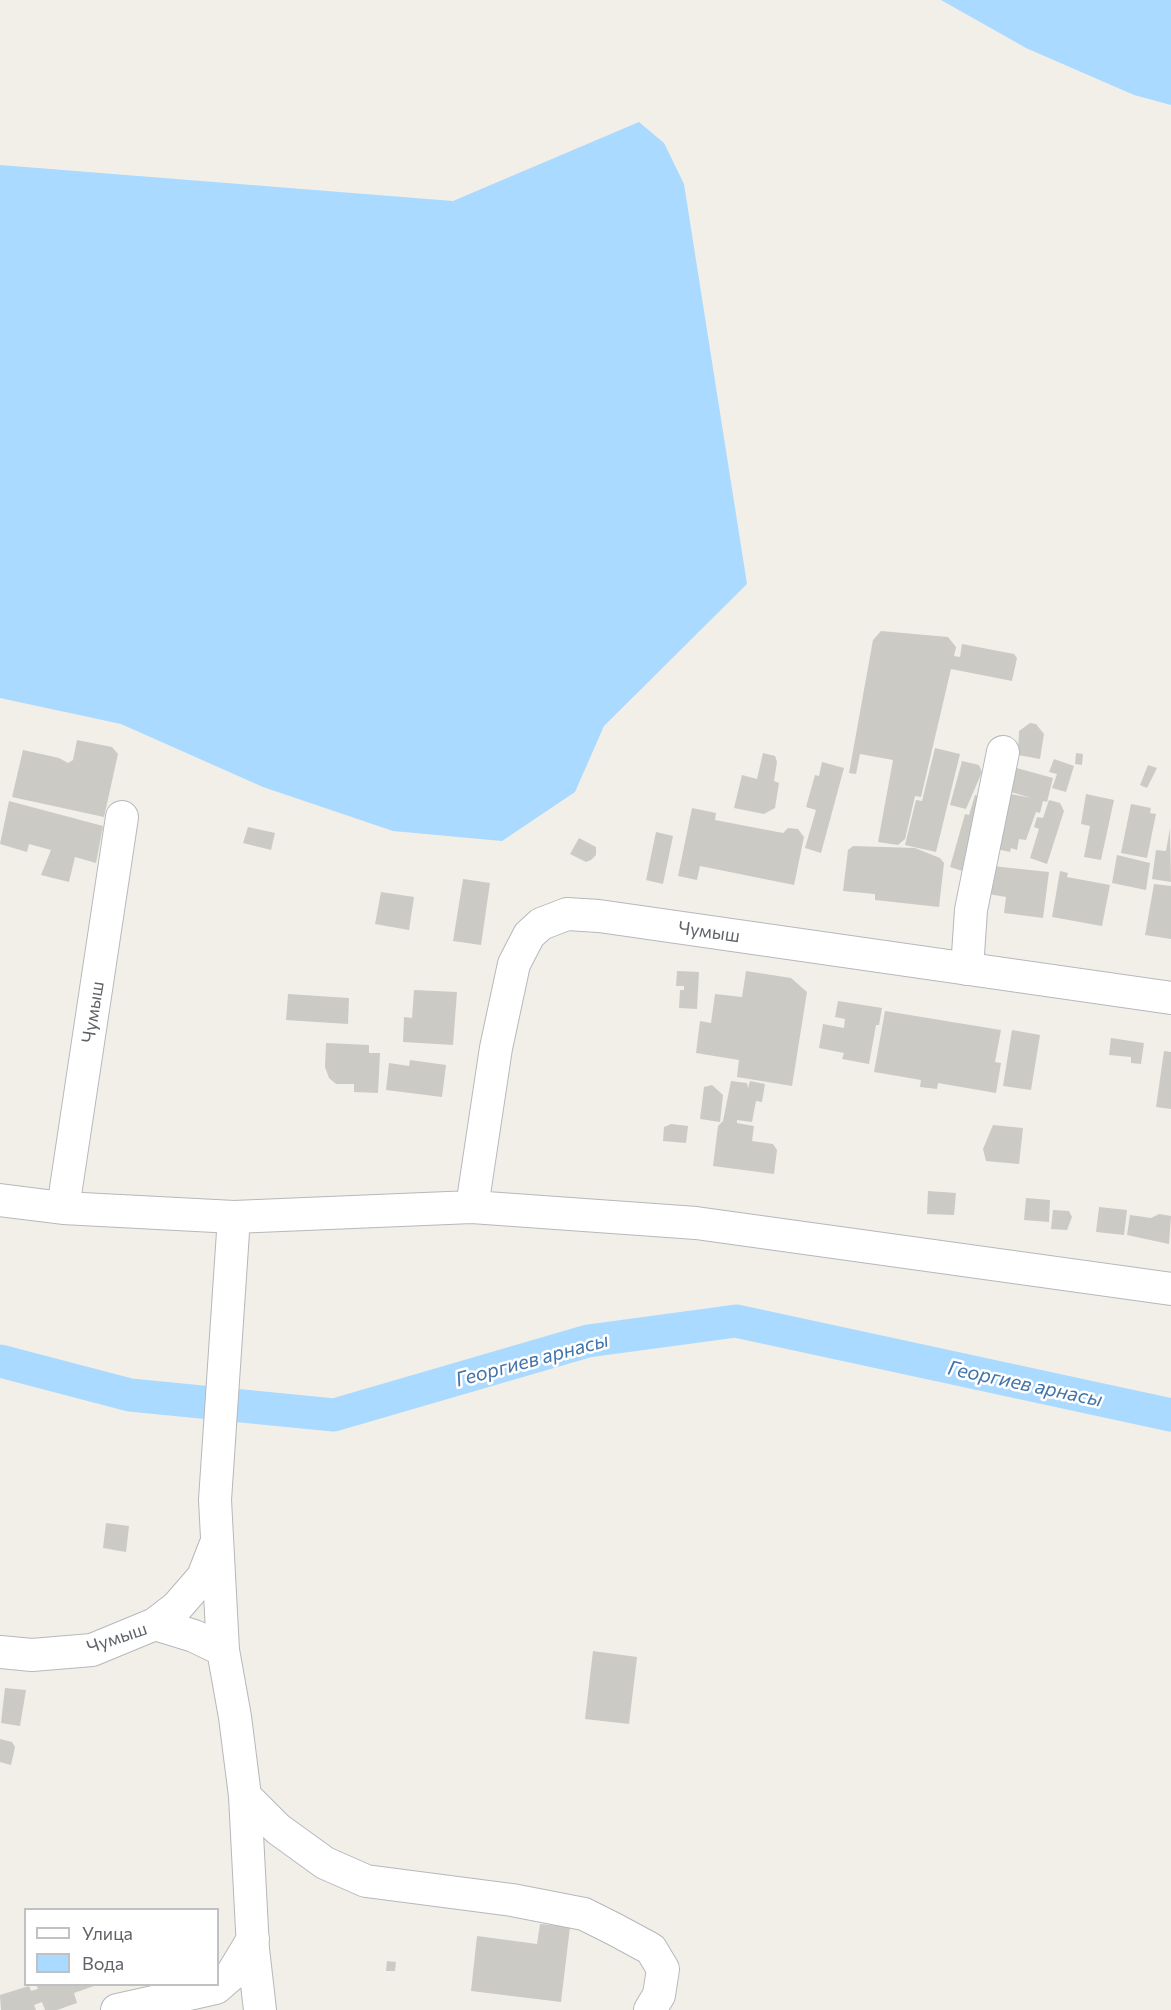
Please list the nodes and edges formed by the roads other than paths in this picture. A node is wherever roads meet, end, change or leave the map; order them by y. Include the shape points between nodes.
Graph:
1 (1003, 752) dead end
2 (122, 817) dead end
3 (967, 969) junction
4 (1171, 998) edge
5 (0, 1200) edge
6 (472, 1207) junction
7 (63, 1208) junction
8 (234, 1217) junction
9 (1171, 1289) edge
10 (216, 1544) junction
11 (155, 1624) junction
12 (223, 1650) junction
13 (0, 1652) edge
14 (245, 1796) junction
15 (253, 1939) junction
16 (219, 1985) edge
17 (218, 1986) edge
18 (117, 2010) edge
19 (260, 2010) edge
20 (650, 2010) edge

1 - 3 street via 971,910
2 - 7 street, Чумыш
3 - 4 street, Чумыш
3 - 6 street, Чумыш via 599,916 567,914 541,924 529,935 514,964 496,1048
5 - 7 street
6 - 8 street
6 - 9 street via 696,1223
7 - 8 street
8 - 10 street via 215,1500
10 - 11 street via 203,1577 177,1607
10 - 12 street
11 - 12 street, Чумыш
11 - 13 street, Чумыш via 92,1650 32,1655
12 - 14 street
14 - 15 street
14 - 20 street via 278,1828 325,1863 366,1881 522,1902 584,1914 614,1929 651,1949 663,1969 659,1995
15 - 16 street via 232,1974
15 - 19 street
17 - 18 street

